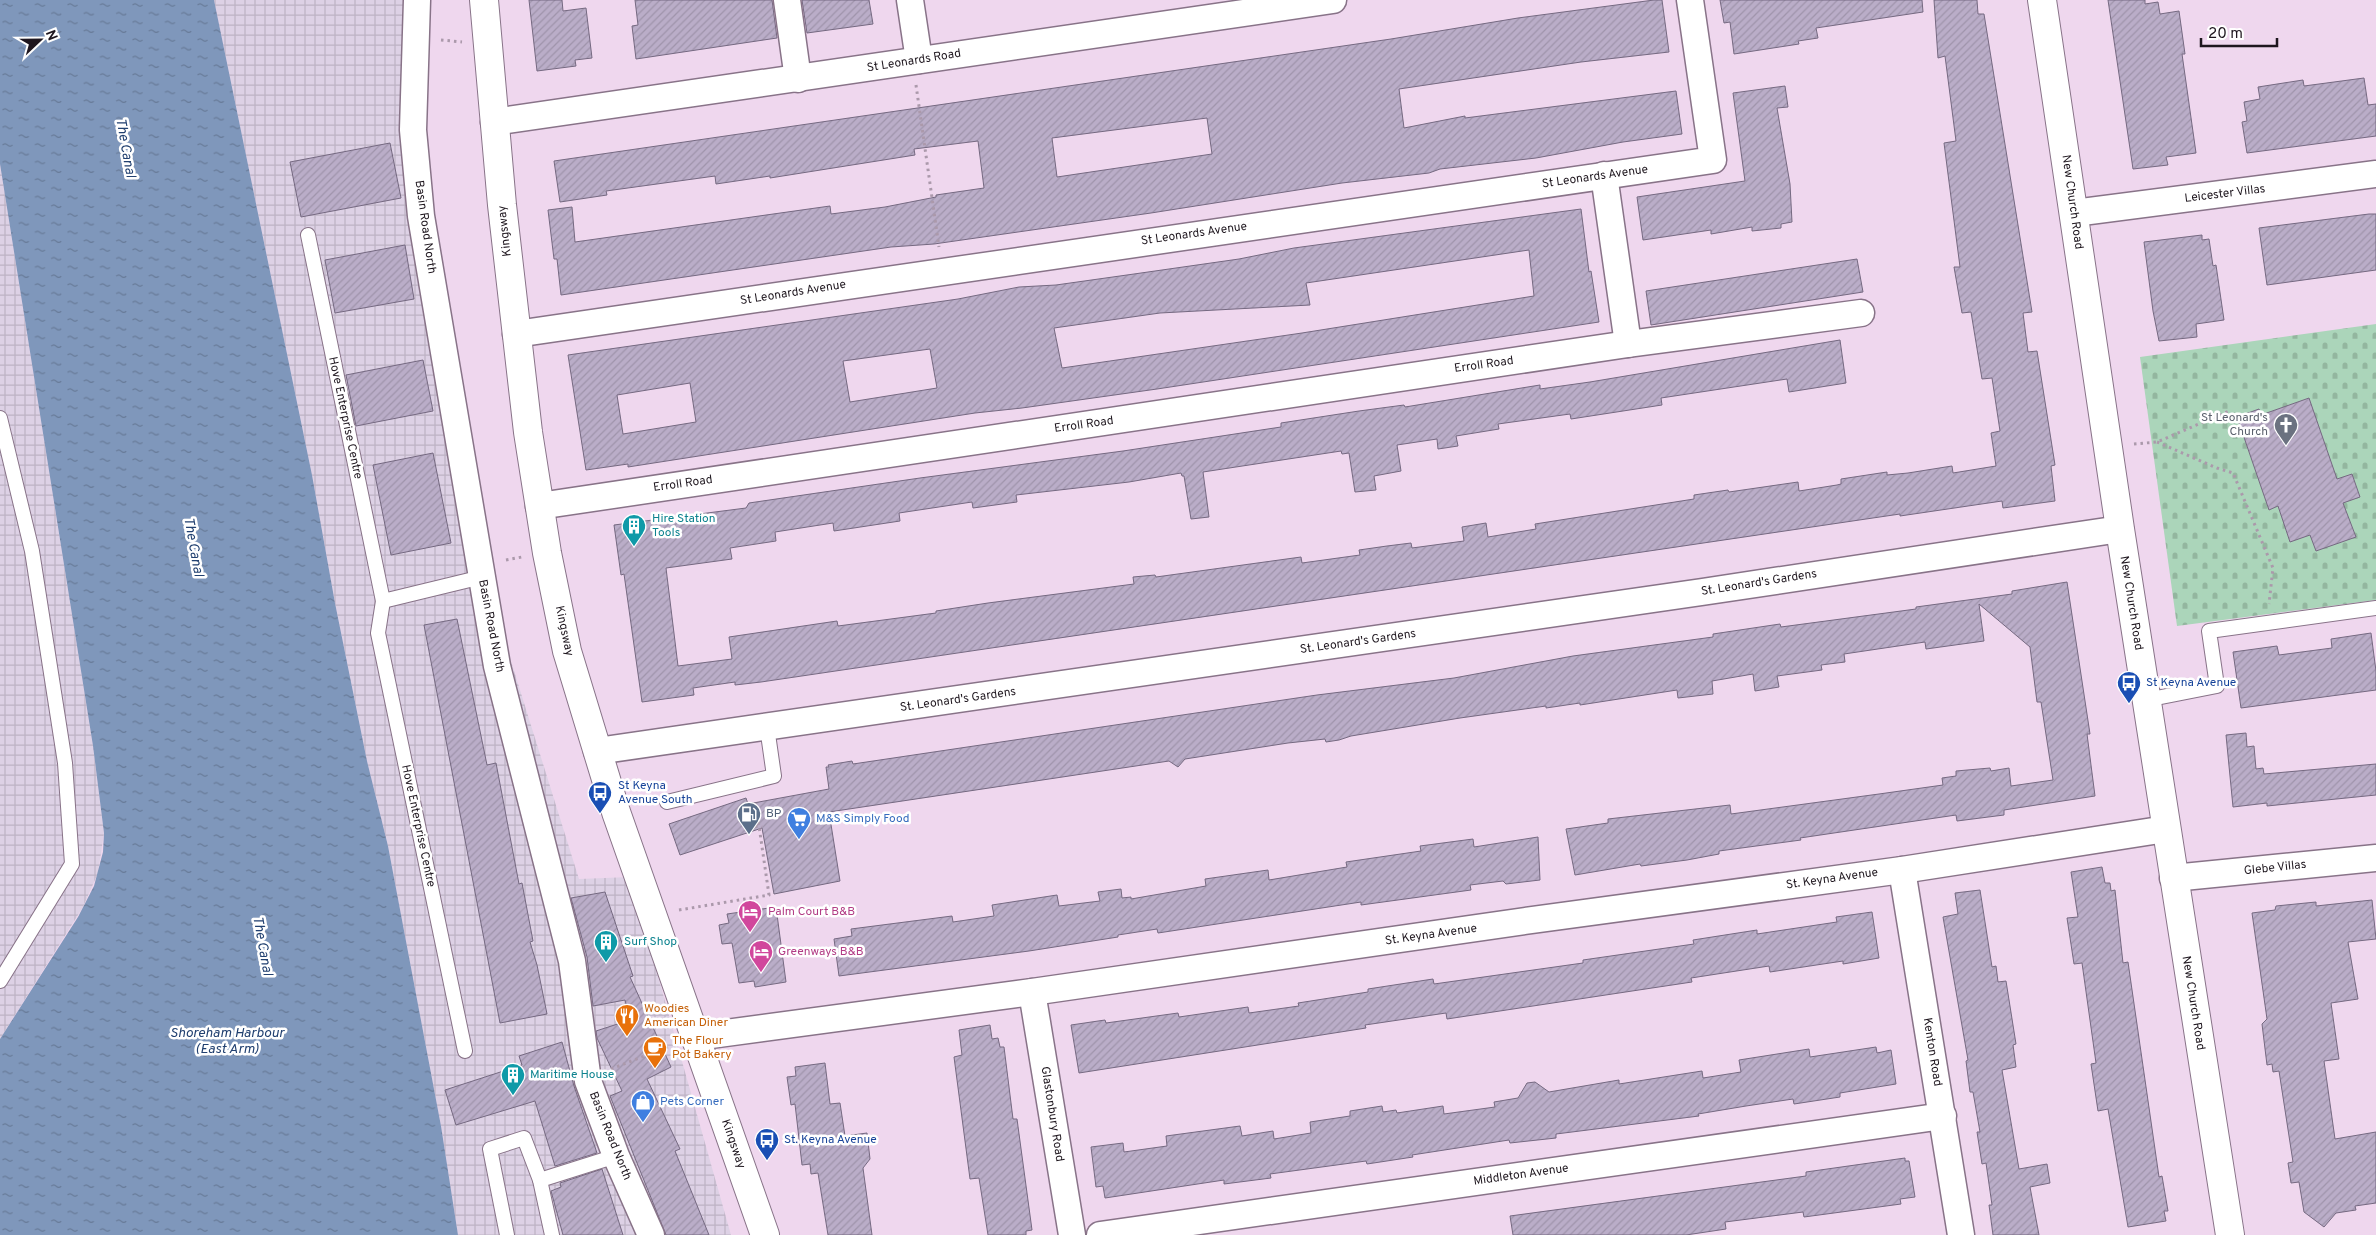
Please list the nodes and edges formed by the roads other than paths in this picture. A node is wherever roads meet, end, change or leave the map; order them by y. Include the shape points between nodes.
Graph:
1 (416, 0) edge
2 (484, 0) edge
3 (787, 0) edge
4 (910, 0) edge
5 (1333, 0) edge
6 (1690, 0) edge
7 (2042, 0) edge
8 (916, 60) junction
9 (798, 79) junction
10 (494, 122) junction
11 (2376, 174) edge
12 (1604, 175) junction
13 (2074, 213) junction
14 (308, 235) dead end
15 (1861, 313) dead end
16 (516, 334) junction
17 (1628, 344) junction
18 (0, 418) edge
19 (539, 506) junction
20 (2120, 529) junction
21 (490, 569) junction
22 (383, 601) junction
23 (2376, 608) edge
24 (2146, 700) junction
25 (767, 727) junction
26 (597, 752) junction
27 (667, 802) dead end
28 (2166, 829) junction
29 (2376, 858) edge
30 (1902, 870) junction
31 (2174, 878) junction
32 (0, 981) edge
33 (1032, 992) junction
34 (696, 1037) junction
35 (465, 1051) dead end
36 (1943, 1116) junction
37 (616, 1156) junction
38 (540, 1180) junction
39 (507, 1235) edge
40 (552, 1235) edge
41 (651, 1235) edge
42 (765, 1235) edge
43 (1072, 1235) edge
44 (1100, 1235) edge
45 (1961, 1235) edge
46 (2230, 1235) edge

1 - 21 street, Basin Road North via 413,130 421,216
2 - 10 main road, Kingsway
3 - 9 street
4 - 8 street
5 - 8 street, St Leonards Road
6 - 12 street, St Leonards Avenue via 1713,160
7 - 13 main road, New Church Road
8 - 9 street, St Leonards Road
9 - 10 street, St Leonards Road
10 - 16 main road, Kingsway
11 - 13 street, Leicester Villas
12 - 16 street, St Leonards Avenue
12 - 17 street
13 - 20 main road, New Church Road
14 - 22 lane, Hove Enterprise Centre
15 - 17 street, Erroll Road
16 - 19 main road, Kingsway
17 - 19 street, Erroll Road
18 - 32 lane via 32,551 65,763 72,864
19 - 26 main road, Kingsway via 567,651
20 - 24 main road, New Church Road
20 - 25 street, St. Leonard's Gardens
21 - 22 lane
21 - 37 street, Basin Road North via 498,666 572,961 588,1081
22 - 35 lane, Hove Enterprise Centre via 378,633
23 - 24 lane via 2208,632 2216,686
24 - 28 main road, New Church Road
25 - 26 street, St. Leonard's Gardens
25 - 27 lane via 774,776
26 - 34 main road, Kingsway
28 - 30 street, St. Keyna Avenue
28 - 31 main road, New Church Road
29 - 31 street, Glebe Villas
30 - 33 street, St. Keyna Avenue
30 - 36 street, Kenton Road
31 - 46 main road, New Church Road
33 - 34 street, St. Keyna Avenue
33 - 43 street, Glastonbury Road
34 - 42 main road, Kingsway
36 - 44 street, Middleton Avenue
36 - 45 street, Kenton Road
37 - 38 lane
37 - 41 street, Basin Road North
38 - 39 lane via 524,1138 490,1149
38 - 40 lane

